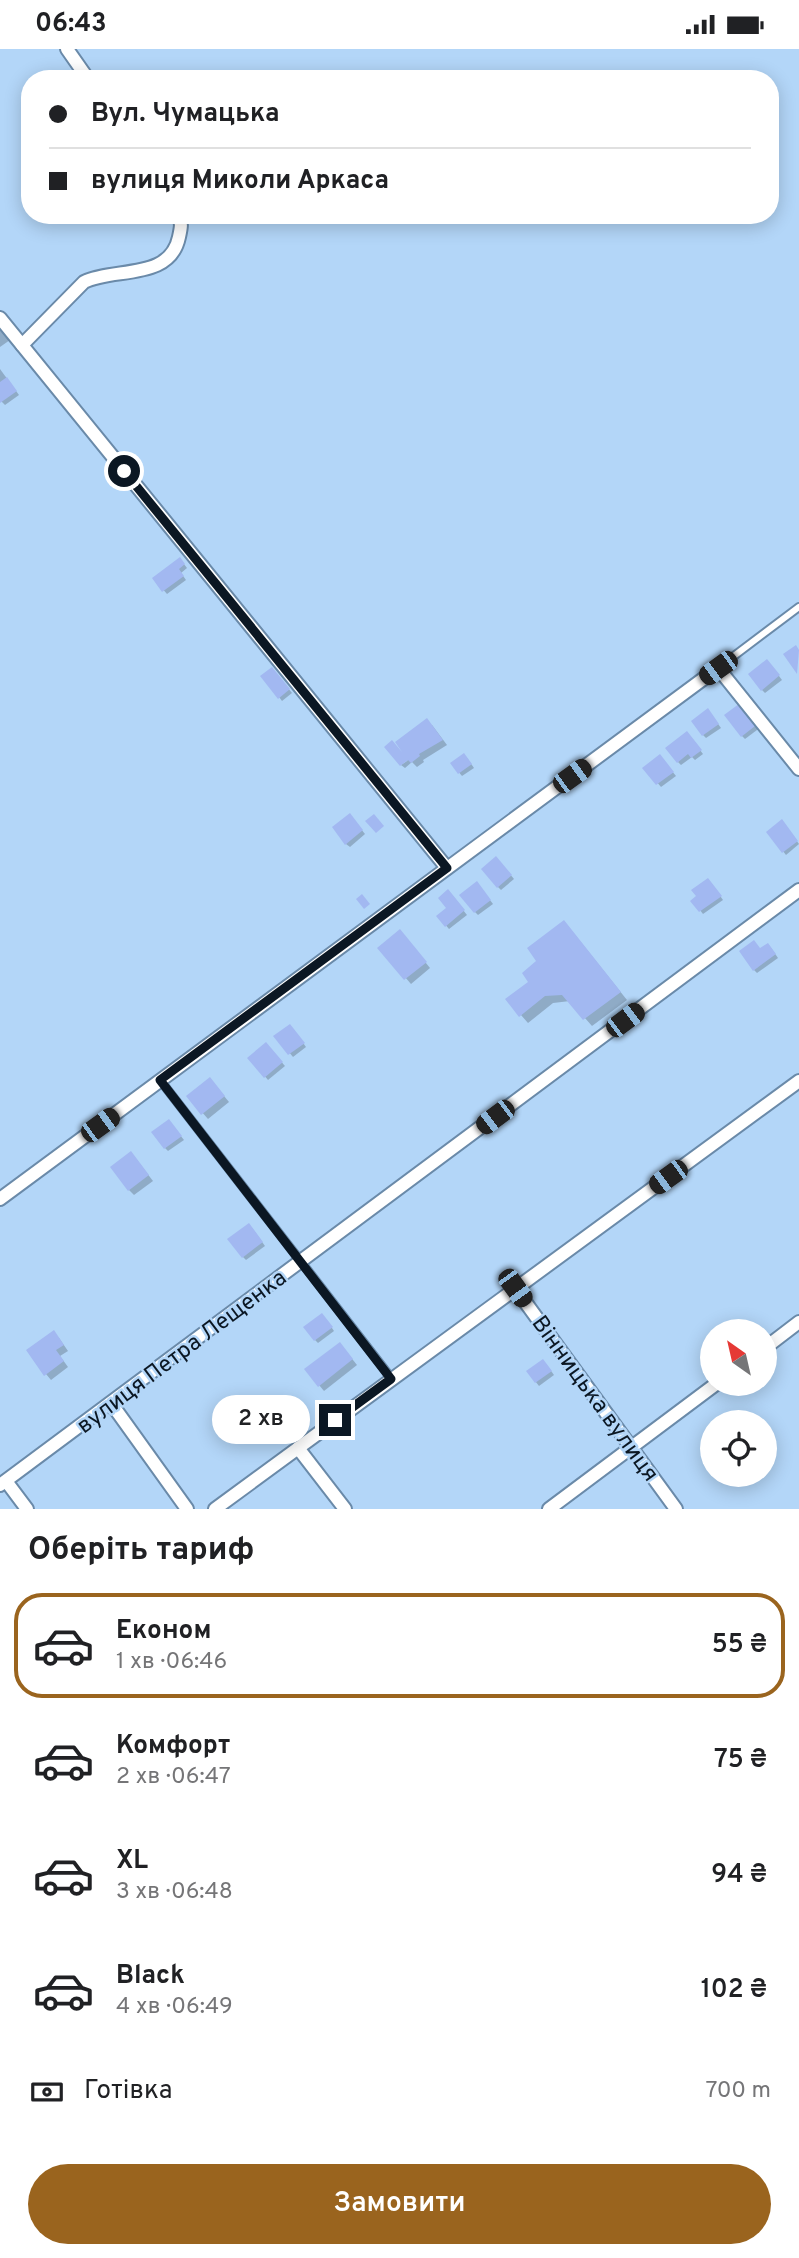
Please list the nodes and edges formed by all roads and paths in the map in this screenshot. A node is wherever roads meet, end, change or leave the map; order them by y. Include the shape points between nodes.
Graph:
1 (68, 49) edge
2 (82, 70) edge
3 (180, 224) edge
4 (0, 318) edge
5 (22, 345) junction
6 (799, 607) edge
7 (718, 668) junction
8 (799, 769) edge
9 (447, 868) junction
10 (799, 890) edge
11 (160, 1080) junction
12 (799, 1081) edge
13 (0, 1199) edge
14 (300, 1263) junction
15 (515, 1288) junction
16 (799, 1322) edge
17 (777, 1339) edge
18 (391, 1379) junction
19 (700, 1396) edge
20 (111, 1403) junction
21 (631, 1447) junction
22 (298, 1448) junction
23 (3, 1483) edge
24 (27, 1509) edge
25 (187, 1509) edge
26 (215, 1509) edge
27 (345, 1509) edge
28 (549, 1509) edge
29 (676, 1509) edge

1 - 2 street
3 - 5 street via 177,245 155,267 84,282
4 - 5 street
5 - 9 street
6 - 7 lane
7 - 8 street
7 - 9 street
9 - 11 street
10 - 14 street, вулиця Петра Лещенка
11 - 13 street
11 - 14 lane
12 - 15 street
14 - 18 lane
14 - 20 street, вулиця Петра Лещенка
15 - 18 street
15 - 21 street, Вінницька вулиця
16 - 17 street
18 - 22 street
19 - 21 street
20 - 23 street, вулиця Петра Лещенка
20 - 25 street
21 - 28 street
21 - 29 street, Вінницька вулиця
22 - 26 street
22 - 27 street
23 - 24 street

